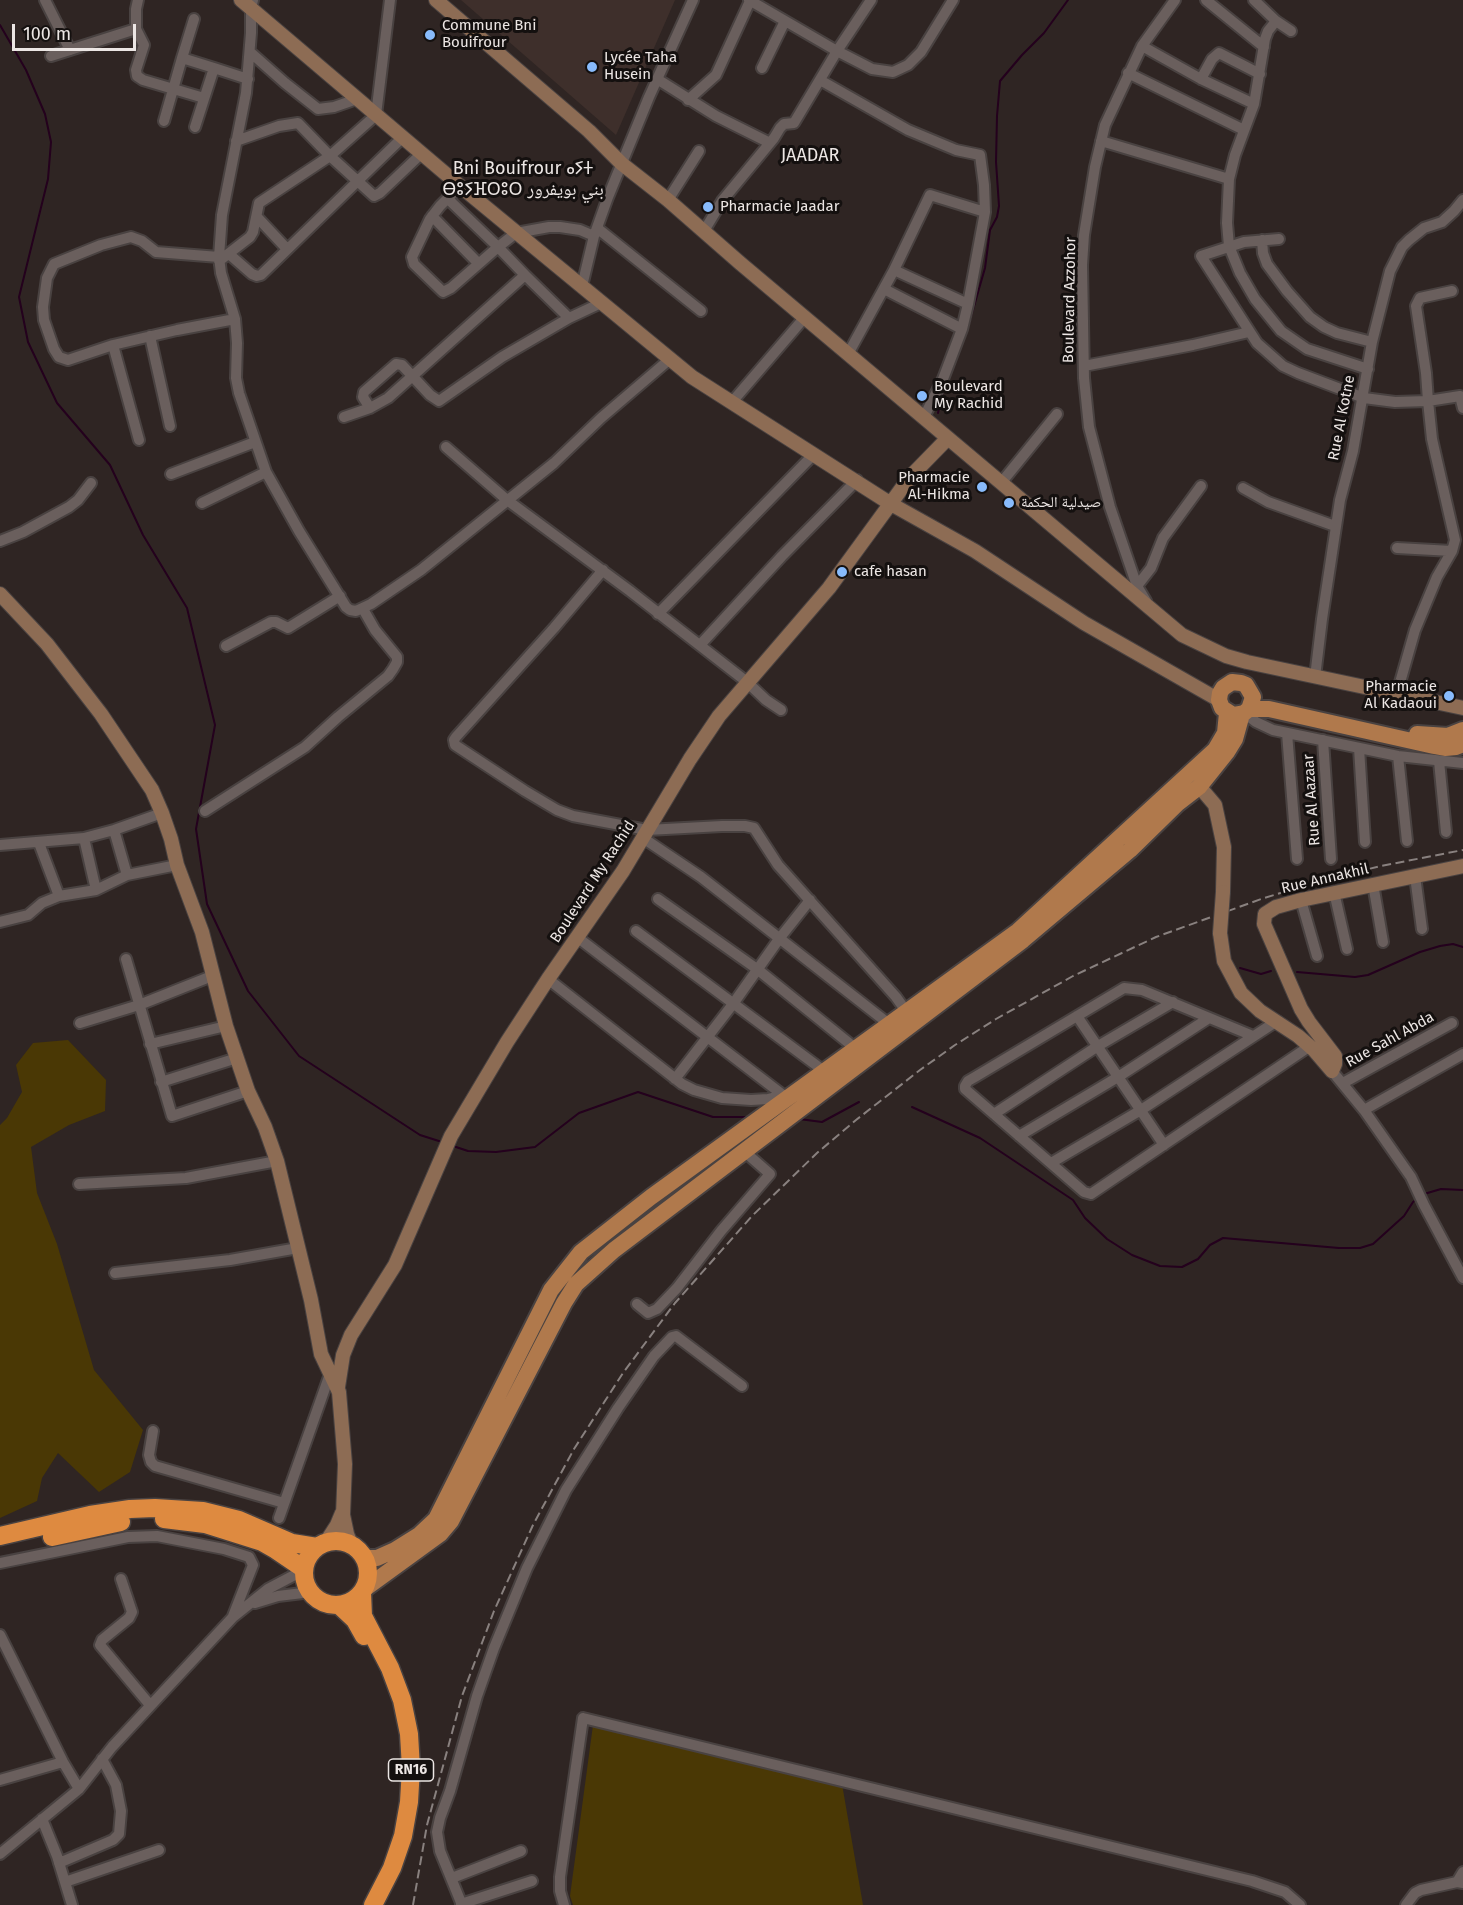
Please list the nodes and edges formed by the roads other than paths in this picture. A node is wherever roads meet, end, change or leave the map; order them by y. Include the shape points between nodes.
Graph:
1 (45, 0) edge
2 (138, 0) edge
3 (390, 0) edge
4 (436, 0) edge
5 (693, 0) edge
6 (871, 0) edge
7 (953, 0) edge
8 (1175, 0) edge
9 (1206, 0) edge
10 (1254, 0) edge
11 (750, 1) edge
12 (249, 3) edge
13 (194, 19) dead end
14 (785, 21) junction
15 (1276, 21) junction
16 (136, 29) junction
17 (1291, 31) dead end
18 (1142, 46) junction
19 (1264, 47) junction
20 (70, 50) junction
21 (837, 51) junction
22 (250, 52) junction
23 (51, 56) dead end
24 (182, 58) junction
25 (214, 68) junction
26 (762, 68) dead end
27 (1128, 73) junction
28 (1260, 74) junction
29 (248, 79) junction
30 (657, 79) junction
31 (1201, 79) junction
32 (820, 80) junction
33 (172, 89) junction
34 (204, 98) junction
35 (357, 99) junction
36 (688, 100) junction
37 (1254, 104) junction
38 (376, 115) junction
39 (164, 121) dead end
40 (195, 127) dead end
41 (1244, 130) junction
42 (402, 138) junction
43 (236, 141) junction
44 (1101, 141) junction
45 (770, 143) junction
46 (699, 151) dead end
47 (421, 154) junction
48 (330, 156) junction
49 (622, 164) junction
50 (1229, 179) junction
51 (357, 181) junction
52 (460, 186) junction
53 (448, 199) junction
54 (668, 200) junction
55 (1463, 200) edge
56 (985, 212) junction
57 (432, 216) junction
58 (257, 217) junction
59 (704, 231) junction
60 (595, 232) junction
61 (516, 233) junction
62 (1279, 239) dead end
63 (1262, 240) junction
64 (1229, 246) junction
65 (498, 247) junction
66 (286, 249) junction
67 (223, 257) junction
68 (478, 263) junction
69 (894, 270) junction
70 (525, 275) junction
71 (582, 286) junction
72 (884, 289) junction
73 (1452, 291) dead end
74 (601, 303) junction
75 (968, 304) junction
76 (702, 311) dead end
77 (805, 317) junction
78 (569, 318) junction
79 (235, 319) junction
80 (962, 329) junction
81 (1249, 332) junction
82 (150, 336) junction
83 (1372, 342) junction
84 (113, 345) junction
85 (848, 354) junction
86 (670, 359) junction
87 (1084, 366) junction
88 (1368, 369) junction
89 (412, 376) junction
90 (1462, 396) edge
91 (1364, 398) junction
92 (1428, 401) junction
93 (732, 402) junction
94 (370, 408) junction
95 (1463, 408) edge
96 (1057, 414) dead end
97 (344, 417) dead end
98 (924, 417) junction
99 (170, 426) dead end
100 (948, 438) junction
101 (139, 440) dead end
102 (255, 442) junction
103 (446, 447) dead end
104 (814, 453) junction
105 (266, 472) junction
106 (171, 474) dead end
107 (857, 480) junction
108 (91, 483) dead end
109 (1001, 483) junction
110 (1201, 486) dead end
111 (1242, 488) dead end
112 (507, 500) junction
113 (202, 503) dead end
114 (891, 504) junction
115 (1335, 526) junction
116 (0, 541) edge
117 (1397, 548) dead end
118 (1452, 550) junction
119 (603, 570) junction
120 (1137, 586) junction
121 (0, 594) edge
122 (340, 596) junction
123 (363, 609) junction
124 (1152, 610) junction
125 (658, 614) junction
126 (700, 645) junction
127 (226, 646) dead end
128 (1315, 677) junction
129 (747, 682) junction
130 (1397, 693) junction
131 (1237, 704) junction
132 (1463, 708) edge
133 (781, 710) dead end
134 (1463, 730) edge
135 (1287, 733) junction
136 (1323, 740) junction
137 (1463, 744) edge
138 (1359, 748) junction
139 (1398, 756) junction
140 (1439, 760) junction
141 (1463, 764) edge
142 (1194, 781) junction
143 (205, 811) dead end
144 (162, 813) junction
145 (114, 830) junction
146 (1446, 832) dead end
147 (645, 834) junction
148 (84, 838) junction
149 (1407, 841) dead end
150 (1365, 842) dead end
151 (39, 843) junction
152 (0, 845) edge
153 (1330, 859) dead end
154 (1297, 860) dead end
155 (177, 865) junction
156 (1463, 866) edge
157 (127, 875) junction
158 (1414, 876) junction
159 (1373, 884) junction
160 (96, 890) junction
161 (1334, 892) junction
162 (59, 896) junction
163 (658, 899) dead end
164 (810, 900) junction
165 (1301, 900) junction
166 (0, 922) edge
167 (1422, 929) dead end
168 (636, 931) dead end
169 (577, 937) junction
170 (779, 939) junction
171 (1383, 942) dead end
172 (1347, 948) dead end
173 (1317, 956) dead end
174 (126, 959) dead end
175 (757, 969) junction
176 (213, 976) junction
177 (548, 979) junction
178 (1173, 1002) junction
179 (733, 1004) junction
180 (139, 1005) junction
181 (906, 1011) junction
182 (1077, 1016) junction
183 (1209, 1018) junction
184 (1277, 1021) junction
185 (80, 1023) dead end
186 (1452, 1023) dead end
187 (889, 1024) junction
188 (226, 1026) junction
189 (1253, 1036) junction
190 (707, 1037) junction
191 (150, 1044) junction
192 (1098, 1046) junction
193 (1310, 1046) junction
194 (855, 1048) junction
195 (1463, 1054) edge
196 (237, 1058) junction
197 (824, 1071) junction
198 (1332, 1071) junction
199 (1118, 1077) junction
200 (675, 1078) junction
201 (161, 1082) junction
202 (1343, 1083) junction
203 (248, 1091) junction
204 (784, 1097) junction
205 (1141, 1110) junction
206 (1364, 1110) junction
207 (994, 1114) junction
208 (1019, 1136) junction
209 (1164, 1145) junction
210 (745, 1152) junction
211 (277, 1161) junction
212 (1051, 1163) junction
213 (79, 1184) dead end
214 (298, 1248) junction
215 (115, 1273) dead end
216 (1463, 1278) edge
217 (637, 1304) dead end
218 (330, 1374) junction
219 (742, 1386) dead end
220 (338, 1387) junction
221 (153, 1431) dead end
222 (284, 1503) junction
223 (344, 1505) junction
224 (279, 1518) dead end
225 (0, 1536) edge
226 (321, 1544) junction
227 (351, 1544) junction
228 (0, 1548) edge
229 (365, 1558) junction
230 (0, 1563) edge
231 (304, 1570) junction
232 (120, 1580) dead end
233 (363, 1591) junction
234 (311, 1592) junction
235 (339, 1605) junction
236 (247, 1606) junction
237 (233, 1617) junction
238 (0, 1635) edge
239 (150, 1705) junction
240 (102, 1760) junction
241 (63, 1762) junction
242 (0, 1780) edge
243 (79, 1789) junction
244 (42, 1819) junction
245 (159, 1850) dead end
246 (521, 1851) dead end
247 (0, 1854) edge
248 (59, 1863) junction
249 (1463, 1872) edge
250 (452, 1878) junction
251 (532, 1881) dead end
252 (65, 1882) junction
253 (1460, 1883) edge
254 (462, 1904) edge
255 (72, 1905) edge
256 (363, 1905) edge
257 (373, 1905) edge
258 (564, 1905) edge
259 (1299, 1905) edge
260 (1406, 1905) edge

1 - 20 street
2 - 16 street
3 - 38 street
4 - 49 street
5 - 30 street
6 - 21 street
7 - 21 street via 921,52 908,65 892,72 872,69
8 - 18 street, Boulevard Azzohor
9 - 19 street
10 - 15 street
11 - 14 street
11 - 36 street via 716,75
12 - 22 street
12 - 35 street
13 - 24 street
14 - 21 street
14 - 26 street
15 - 17 street
15 - 19 street via 1268,31
16 - 20 street
16 - 33 street via 144,45 137,76
18 - 27 street, Boulevard Azzohor
18 - 31 street
19 - 28 street
20 - 23 street
21 - 32 street
22 - 29 street
22 - 35 street via 318,109
24 - 25 street
24 - 33 street
25 - 29 street
25 - 34 street
27 - 41 street
27 - 44 street, Boulevard Azzohor
28 - 31 street via 1219,52
28 - 37 street
29 - 43 street
30 - 36 street
30 - 49 street
31 - 37 street
32 - 45 street via 794,123 782,125
32 - 56 street via 915,134 980,155
33 - 34 street
33 - 39 street
34 - 40 street
35 - 38 street
36 - 45 street
37 - 41 street
38 - 42 street
38 - 48 street
41 - 50 street
42 - 47 street
42 - 51 street
43 - 48 street via 296,122
43 - 67 street via 222,215
44 - 50 street
44 - 87 street, Boulevard Azzohor via 1084,235
45 - 59 street via 722,201
46 - 54 street
47 - 51 street via 377,195 370,194
47 - 52 street
48 - 51 street
48 - 58 street via 260,203
49 - 54 street
49 - 60 street
50 - 64 street
51 - 66 street
52 - 53 street
52 - 61 street
53 - 57 street
53 - 65 street
54 - 59 street
55 - 83 street, Rue Al Kotne via 1442,222 1424,228 1402,247 1390,271
56 - 69 street via 930,195
56 - 75 street
57 - 68 street
57 - 68 street via 412,257 421,272 443,292
58 - 66 street
58 - 67 street via 250,237
59 - 77 street
60 - 61 street via 549,227
60 - 71 street
60 - 76 street
61 - 65 street
61 - 71 street
62 - 63 street
63 - 64 street
63 - 83 street via 1267,264 1310,317 1337,333
64 - 81 street via 1201,256
64 - 88 street via 1255,299 1281,331 1307,349
65 - 68 street
65 - 70 street
66 - 67 street via 256,276
67 - 79 street via 221,273
67 - 84 street via 156,252 129,237 55,262 47,278 44,320 57,354 68,360
69 - 72 street
69 - 75 street
70 - 78 street
70 - 89 street
71 - 74 street
72 - 80 street
72 - 85 street
73 - 92 street via 1420,298 1416,303
74 - 78 street
74 - 86 street
75 - 80 street
77 - 85 street
77 - 93 street
78 - 89 street via 502,357 439,401
79 - 82 street
79 - 102 street via 236,378
80 - 98 street via 944,379
81 - 87 street
81 - 91 street via 1261,348 1284,366
82 - 84 street
82 - 99 street
83 - 88 street, Rue Al Kotne
84 - 101 street
85 - 98 street
86 - 93 street
86 - 112 street
87 - 120 street, Boulevard Azzohor via 1089,427 1098,466
88 - 91 street, Rue Al Kotne
89 - 94 street
89 - 94 street via 396,364 364,392
90 - 92 street
90 - 95 street
91 - 92 street
91 - 115 street, Rue Al Kotne
92 - 118 street via 1432,439 1455,540
93 - 104 street
94 - 97 street
96 - 109 street
98 - 100 street
100 - 109 street
100 - 114 street, Boulevard My Rachid via 910,477
102 - 105 street
102 - 106 street
103 - 112 street
104 - 107 street
104 - 125 street
105 - 113 street
105 - 122 street
107 - 114 street
107 - 126 street
108 - 116 street via 69,507
109 - 124 street
110 - 120 street via 1163,538 1151,568
111 - 115 street via 1268,502
112 - 119 street
112 - 123 street via 421,570
114 - 129 street, Boulevard My Rachid via 829,588
114 - 131 street via 975,551 1084,623
115 - 128 street, Rue Al Kotne
117 - 118 street
118 - 130 street via 1415,630
119 - 125 street
119 - 147 street via 454,742 557,810
120 - 124 street, Boulevard Azzohor
121 - 144 street via 47,644 100,714 152,790
122 - 123 street via 350,610
122 - 127 street via 288,628 270,622
123 - 143 street via 397,657 398,662 388,676 305,747
124 - 128 street via 1191,641 1226,656
125 - 126 street
126 - 129 street
128 - 130 street
129 - 133 street
129 - 147 street, Boulevard My Rachid via 711,727
130 - 132 street
131 - 134 main road via 1270,702 1417,734 1448,736
131 - 135 street via 1256,722
131 - 137 main road via 1444,748
131 - 142 main road via 1215,750
135 - 136 street
135 - 154 street
136 - 138 street
136 - 153 street, Rue Al Aazaar
138 - 139 street
138 - 150 street
139 - 140 street
139 - 149 street
140 - 141 street
140 - 146 street
142 - 181 main road via 1018,931
142 - 184 street, bridge via 1215,805 1224,847 1220,933 1224,961 1245,997
142 - 210 main road via 1177,804 1130,850 1023,940
144 - 145 street
144 - 155 street
145 - 148 street
145 - 157 street
147 - 164 street via 752,827 778,865
147 - 169 street, Boulevard My Rachid
147 - 170 street
148 - 151 street
148 - 160 street
151 - 152 street
151 - 162 street
155 - 157 street
155 - 176 street
156 - 158 street, Rue Annakhil
157 - 160 street
158 - 159 street, Rue Annakhil
158 - 167 street
159 - 161 street, Rue Annakhil
159 - 171 street
160 - 162 street
161 - 165 street, Rue Annakhil
161 - 172 street
162 - 166 street via 28,915
163 - 175 street
164 - 170 street
164 - 181 street
165 - 173 street
165 - 198 street, Rue Annakhil via 1269,910 1263,920 1301,1009 1335,1056
168 - 179 street
169 - 177 street, Boulevard My Rachid
169 - 190 street
170 - 175 street
170 - 187 street
174 - 180 street
175 - 179 street
175 - 194 street
176 - 180 street
176 - 188 street
177 - 200 street
177 - 220 street, Boulevard My Rachid via 438,1163 395,1265 346,1345
178 - 182 street via 1142,990 1124,988
178 - 183 street
178 - 192 street
179 - 190 street
179 - 197 street
180 - 185 street
180 - 191 street
181 - 187 main road
182 - 192 street
182 - 207 street via 966,1083 965,1089
183 - 189 street
183 - 199 street
184 - 189 street
184 - 193 street
186 - 202 street, Rue Sahl Abda
187 - 194 main road
188 - 191 street
188 - 196 street
189 - 205 street
190 - 200 street
190 - 204 street
191 - 201 street
192 - 199 street
192 - 207 street
193 - 198 street
193 - 209 street
194 - 197 main road
195 - 206 street
196 - 201 street
196 - 203 street
197 - 204 main road
198 - 202 street
199 - 205 street
199 - 208 street
200 - 204 street via 694,1090 722,1098
201 - 203 street via 173,1116
202 - 206 street
203 - 211 street
204 - 229 main road via 581,1252 552,1290 435,1519 395,1550 377,1558
205 - 209 street
205 - 212 street
206 - 216 street via 1416,1186
207 - 208 street
208 - 212 street
209 - 212 street via 1091,1194
210 - 217 street via 770,1174 665,1301 648,1313
210 - 233 main road via 614,1250 576,1284 451,1521 440,1534
211 - 213 street via 186,1178
211 - 214 street
214 - 215 street
214 - 218 street via 321,1354
218 - 220 street
218 - 222 street
219 - 250 street via 676,1336 672,1337 654,1356 566,1490 497,1639 440,1818 438,1842
220 - 223 street via 345,1464
221 - 222 street via 149,1455 155,1466
222 - 224 street
223 - 226 street via 337,1525
223 - 227 street via 344,1525
225 - 226 highway via 90,1515 155,1508 203,1511 239,1520 292,1543
226 - 227 highway via 334,1540
226 - 231 highway via 308,1557
227 - 229 highway
228 - 231 highway via 113,1523 163,1519 205,1524 262,1542
229 - 233 highway, RN16 via 369,1574
230 - 237 street via 128,1537 157,1536 224,1549 249,1557 253,1565
231 - 234 highway
231 - 236 street via 268,1589
232 - 239 street via 132,1612 100,1645
233 - 235 highway via 352,1601
233 - 257 highway, RN16 via 363,1616 402,1700 411,1768 403,1836
234 - 235 highway, RN16 via 323,1602
234 - 236 street via 278,1596
235 - 256 highway, RN16 via 355,1620 382,1672 396,1711 402,1752 401,1802 395,1834 384,1866
236 - 237 street
237 - 239 street
238 - 241 street
239 - 240 street
240 - 243 street
240 - 248 street via 116,1785 121,1811 119,1834
241 - 242 street
241 - 243 street
243 - 244 street
244 - 247 street
244 - 248 street
245 - 252 street
246 - 250 street
248 - 252 street
249 - 253 street
250 - 254 street
251 - 254 street
252 - 255 street
253 - 260 street via 1421,1890
258 - 259 street via 560,1876 583,1718 1252,1881 1285,1892

